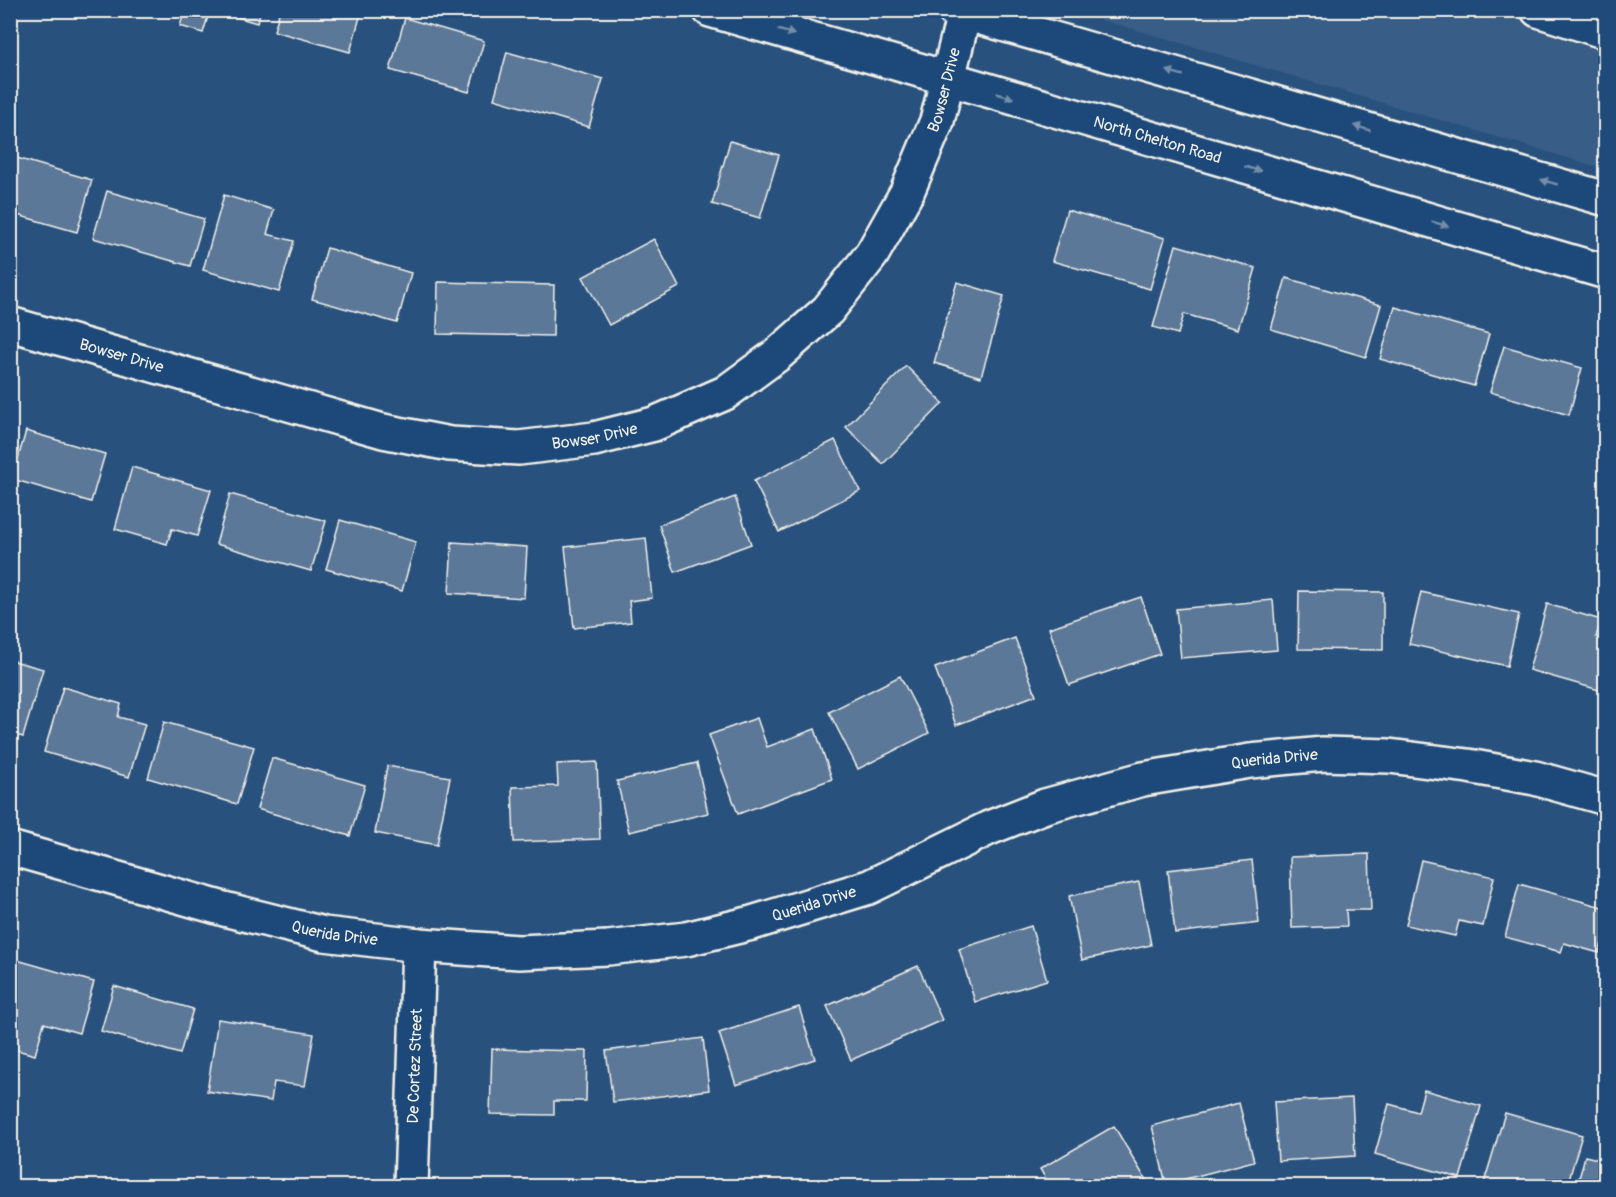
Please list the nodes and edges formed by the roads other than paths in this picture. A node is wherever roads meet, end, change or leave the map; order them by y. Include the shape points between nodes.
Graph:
1 (710, 10) edge
2 (1538, 10) edge
3 (962, 11) edge
4 (1605, 32) edge
5 (949, 80) junction
6 (1605, 199) edge
7 (1605, 272) edge
8 (10, 324) edge
9 (1605, 798) edge
10 (10, 848) edge
11 (419, 945) junction
12 (411, 1186) edge

1 -> 5 street, North Chelton Road
2 - 4 street
3 - 5 street, Bowser Drive
6 -> 3 street
5 -> 7 street, North Chelton Road
5 - 8 street, Bowser Drive via 937,121 907,192 872,254 828,310 777,355 725,393 654,424 594,439 519,448 450,444 383,431
9 - 11 street, Querida Drive via 1535,778 1389,756 1323,754 1250,761 1143,779 1045,806 989,828 869,887 686,939 519,952
10 - 11 street, Querida Drive via 324,934
11 - 12 street, De Cortez Street

